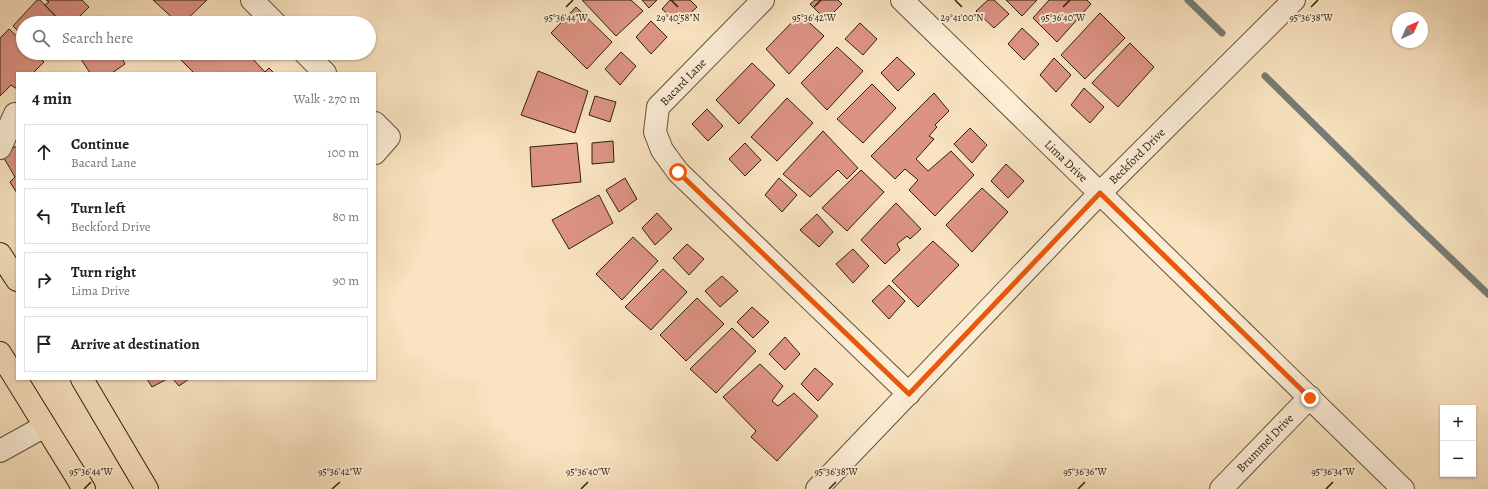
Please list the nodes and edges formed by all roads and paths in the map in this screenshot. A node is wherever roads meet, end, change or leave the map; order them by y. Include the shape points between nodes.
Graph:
1 (252, 0) edge
2 (763, 0) edge
3 (902, 0) edge
4 (1294, 0) edge
5 (268, 16) edge
6 (312, 60) edge
7 (324, 72) edge
8 (11, 115) edge
9 (376, 124) edge
10 (0, 148) edge
11 (376, 152) edge
12 (1100, 193) junction
13 (0, 254) edge
14 (16, 278) edge
15 (3, 363) edge
16 (83, 380) edge
17 (909, 394) junction
18 (1310, 398) junction
19 (45, 426) junction
20 (0, 451) edge
21 (84, 489) edge
22 (147, 489) edge
23 (817, 489) edge
24 (1221, 489) edge
25 (1403, 489) edge

1 - 5 street
2 - 17 street, Bacard Lane via 658,107 655,132 662,150 678,172
3 - 12 street, Lima Drive
4 - 12 street, Beckford Drive
6 - 7 street
8 - 10 street
9 - 11 street via 389,137
12 - 17 street, Beckford Drive
12 - 18 street, Lima Drive
13 - 14 main road
15 - 19 main road
16 - 22 main road
17 - 23 street, Beckford Drive
18 - 24 street, Brummel Drive
18 - 25 street, Lima Drive
19 - 20 street
19 - 21 main road

